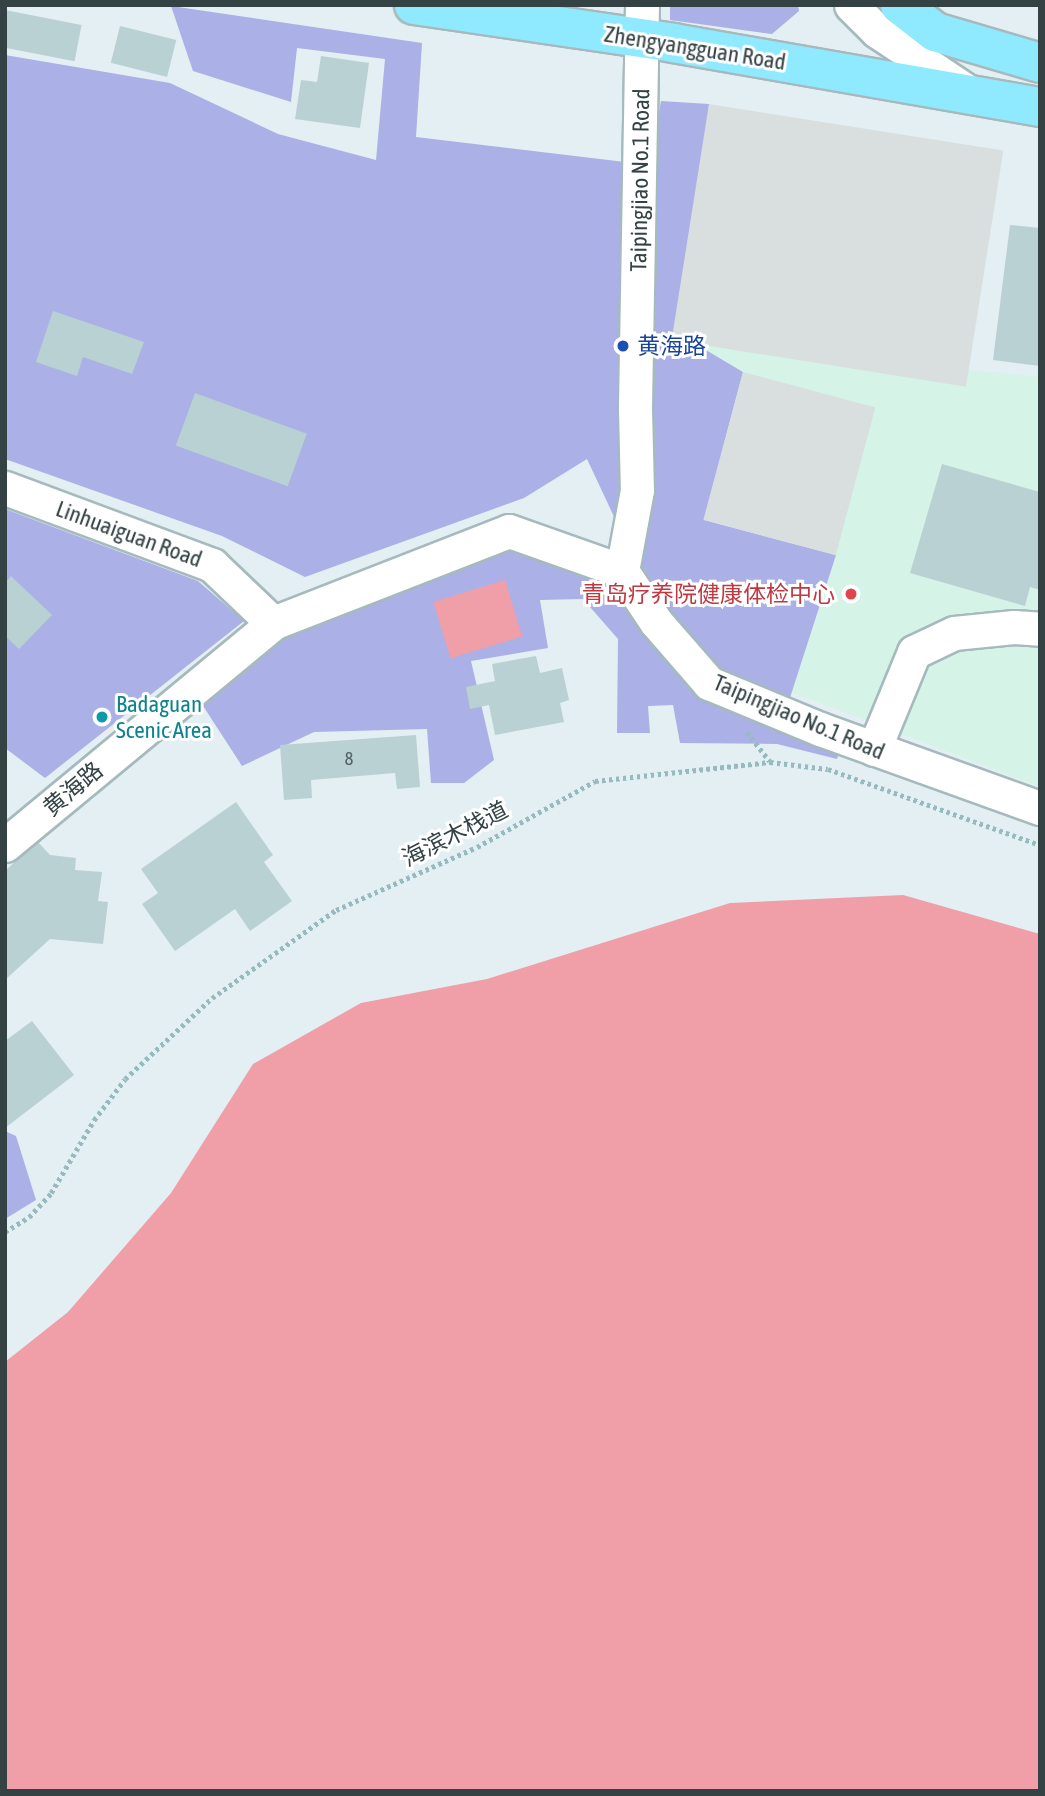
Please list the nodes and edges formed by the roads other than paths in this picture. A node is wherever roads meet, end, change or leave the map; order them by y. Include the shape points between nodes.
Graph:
1 (414, 5) edge
2 (851, 5) edge
3 (900, 5) edge
4 (643, 22) edge
5 (1040, 63) edge
6 (974, 96) junction
7 (1040, 107) edge
8 (5, 488) edge
9 (622, 571) junction
10 (273, 623) junction
11 (1040, 629) edge
12 (873, 749) junction
13 (1040, 808) edge
14 (5, 845) edge

1 - 4 main road, Zhengyangguan Road
2 - 6 street via 877,31
3 - 5 main road via 934,32
4 - 6 main road, Zhengyangguan Road
4 - 9 street, Taipingjiao No.1 Road via 637,490
6 - 7 main road, Zhengyangguan Road
8 - 10 street, Linhuaiguan Road via 212,565
9 - 10 street, 黄海路 via 509,531
9 - 12 street, Taipingjiao No.1 Road via 656,621 709,683
10 - 14 street, 黄海路
11 - 12 street via 954,633 914,652
12 - 13 street, Taipingjiao No.1 Road

